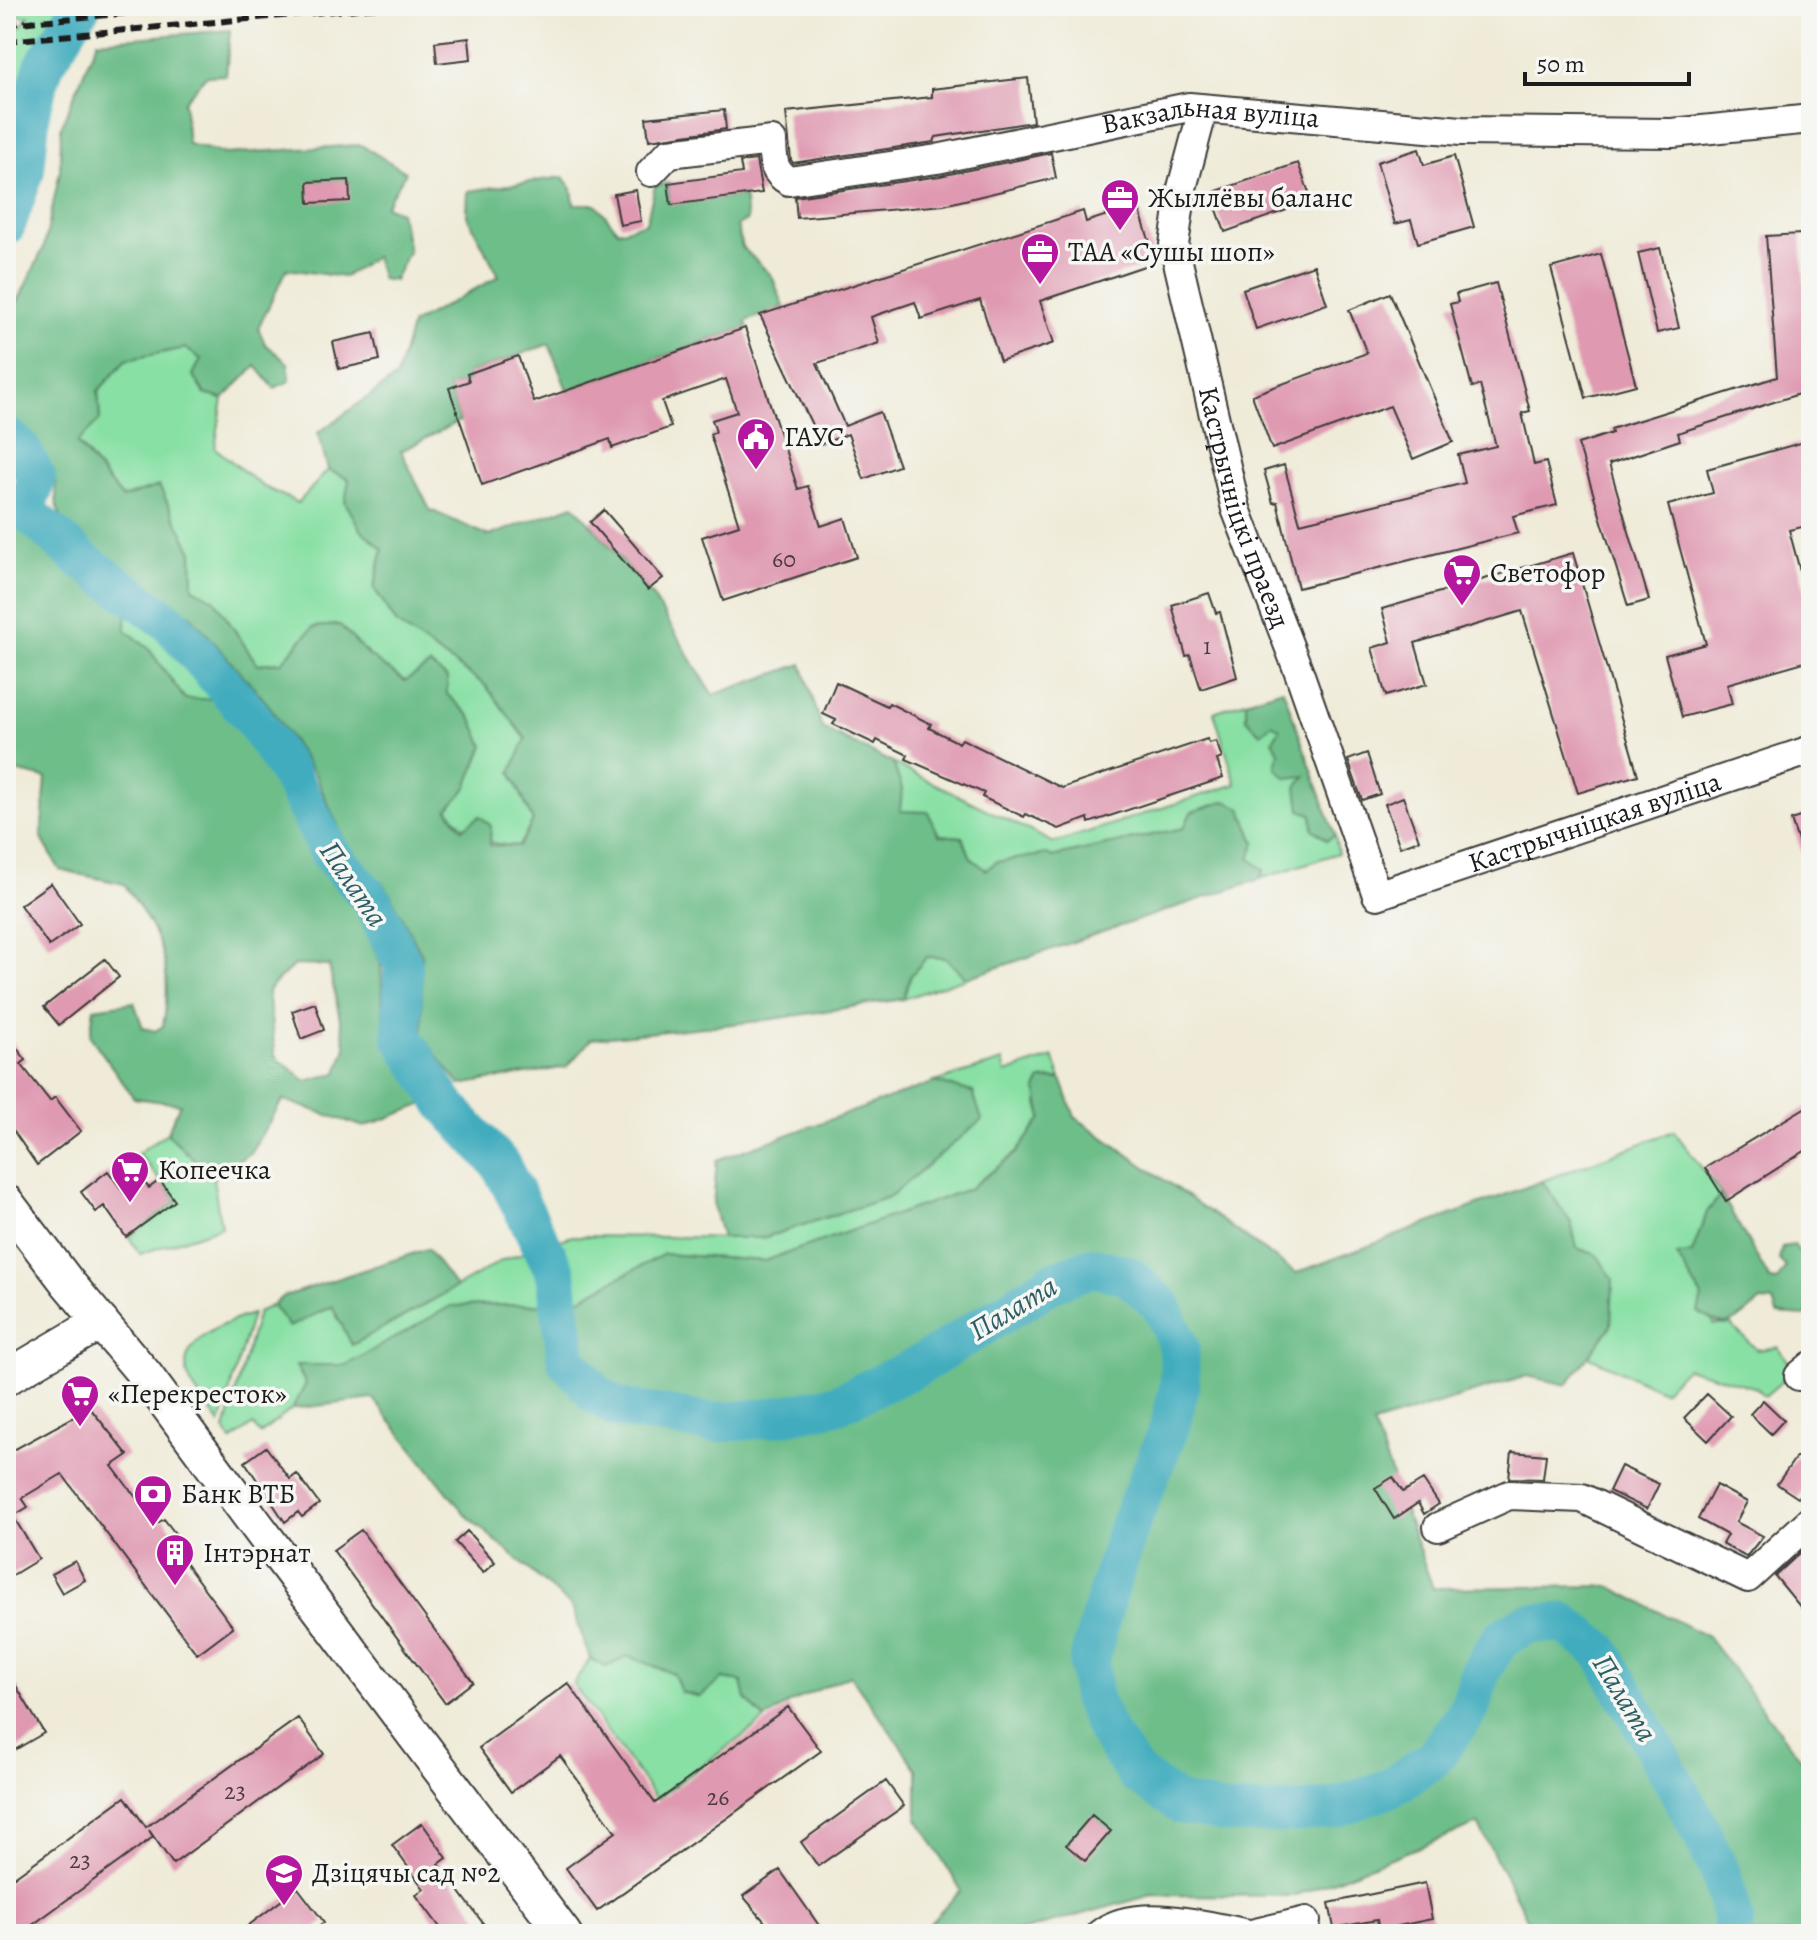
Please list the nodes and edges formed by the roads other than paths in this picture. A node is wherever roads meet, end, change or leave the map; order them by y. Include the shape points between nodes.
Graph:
1 (1203, 110) junction
2 (1811, 119) edge
3 (651, 172) dead end
4 (1811, 750) edge
5 (1377, 895) joint
6 (6, 1202) edge
7 (101, 1322) junction
8 (6, 1378) edge
9 (1811, 1520) edge
10 (1438, 1527) dead end
11 (1306, 1921) dead end
12 (564, 1934) edge
13 (1100, 1934) edge
14 (1250, 1934) edge

1 - 2 street, Вакзальная вуліца via 1461,131 1672,133
1 - 3 street, Вакзальная вуліца via 1174,108 937,159 789,181 778,175 772,141 669,153
1 - 5 street, Кастрычніцкі праезд via 1182,188 1174,245 1236,509
4 - 5 street, Кастрычніцкая вуліца
6 - 7 main road
7 - 8 main road
7 - 12 main road
9 - 10 street via 1748,1578 1582,1498 1509,1495
11 - 14 street
13 - 14 street via 1113,1924 1171,1919

